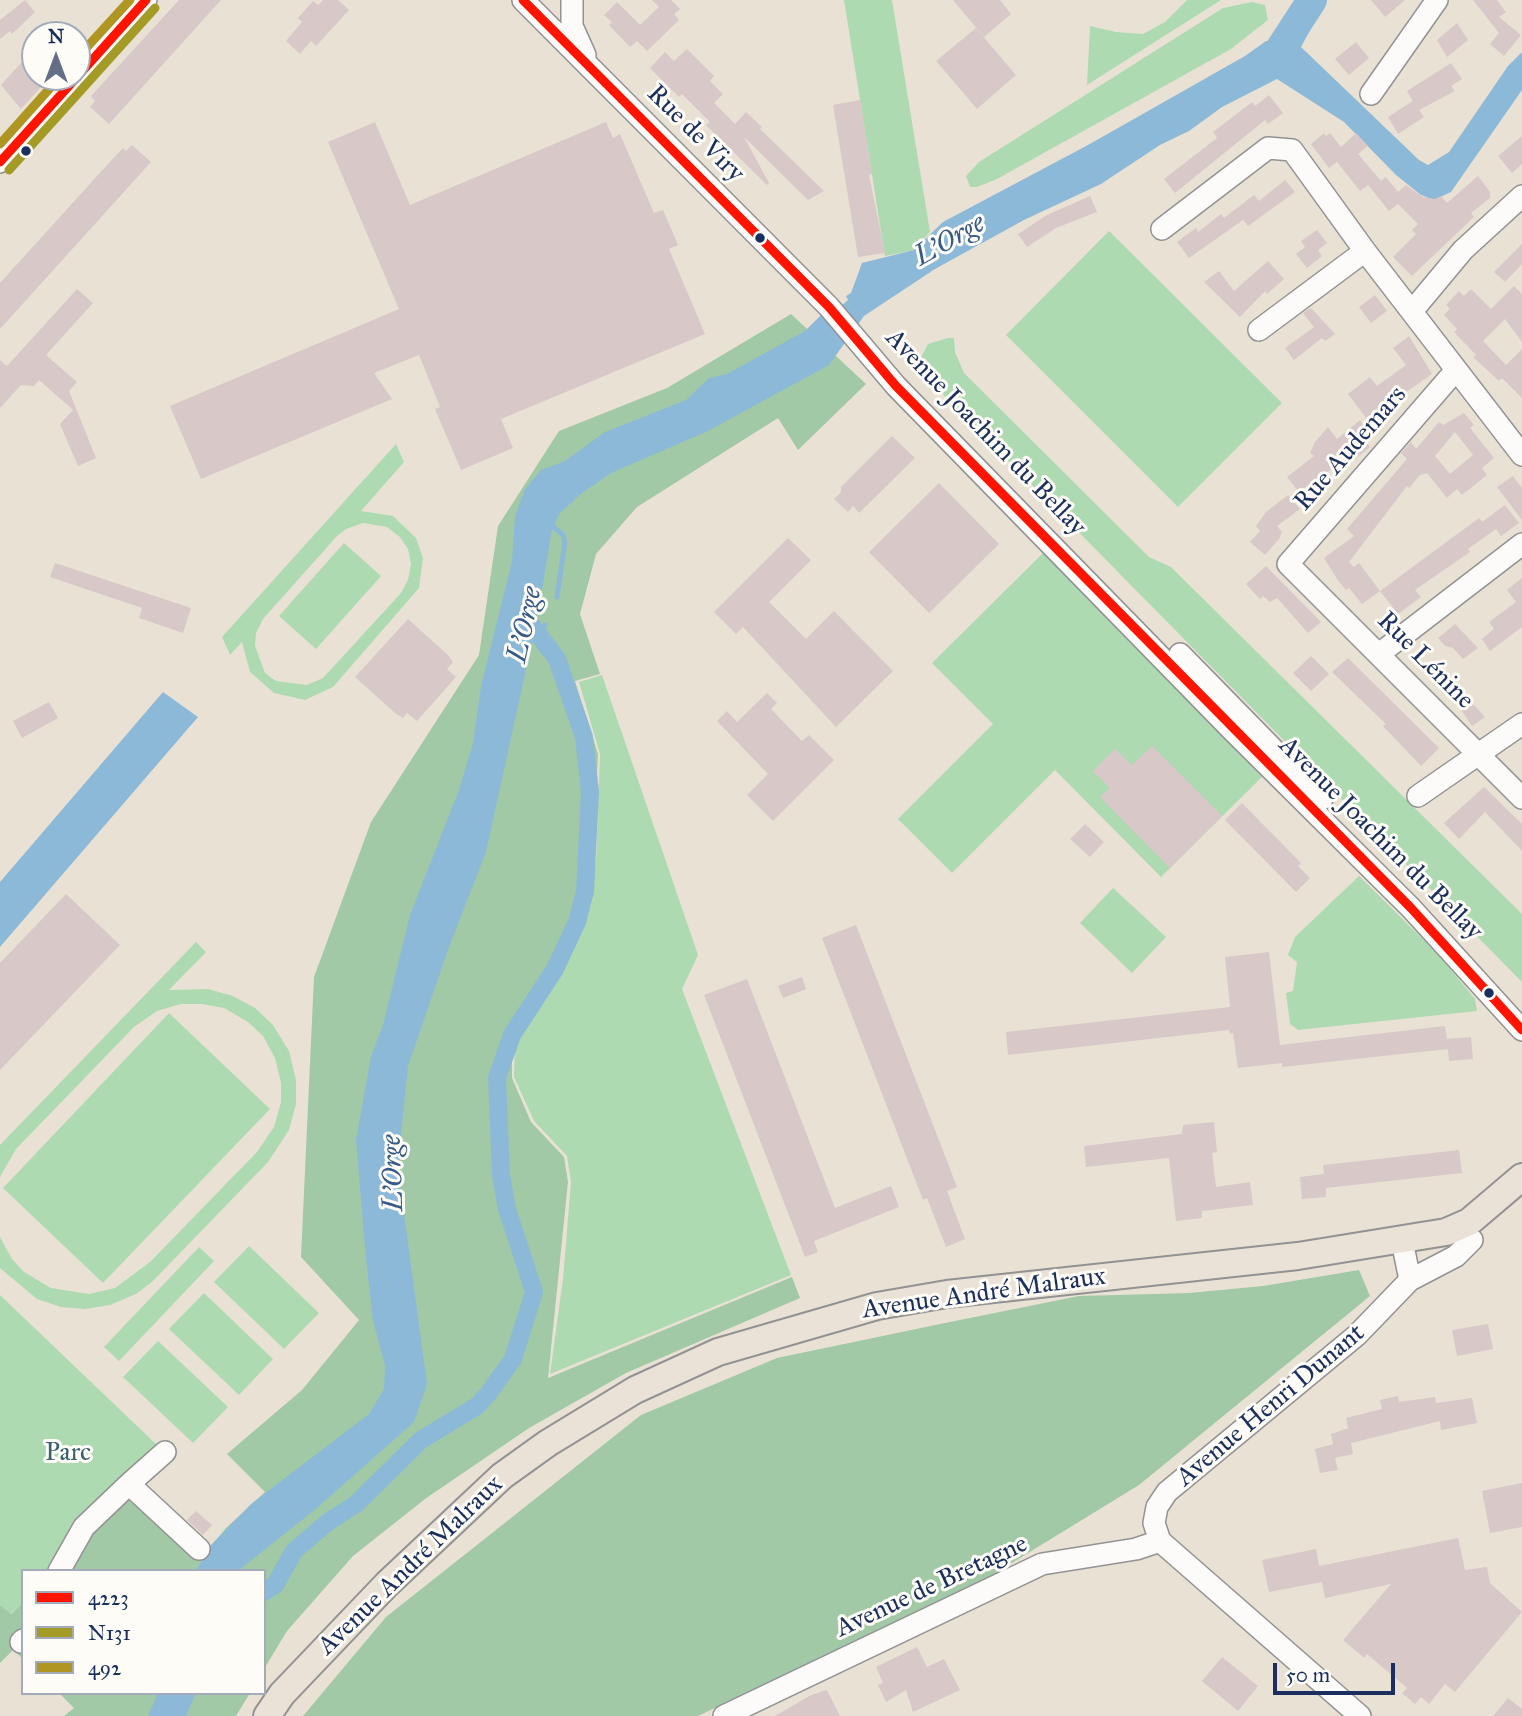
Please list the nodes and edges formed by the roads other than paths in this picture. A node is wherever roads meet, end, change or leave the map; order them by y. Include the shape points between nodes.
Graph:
1 (146, 0) edge
2 (523, 0) edge
3 (572, 0) edge
4 (1437, 0) edge
5 (589, 67) junction
6 (1371, 94) dead end
7 (0, 162) edge
8 (1522, 196) edge
9 (1162, 229) dead end
10 (1365, 251) junction
11 (1413, 310) junction
12 (1259, 330) dead end
13 (859, 340) junction
14 (1456, 370) junction
15 (1522, 455) edge
16 (1522, 544) edge
17 (1288, 564) joint
18 (1379, 654) junction
19 (1522, 724) edge
20 (1478, 754) junction
21 (1418, 796) dead end
22 (1522, 798) edge
23 (1522, 1008) edge
24 (1522, 1030) edge
25 (1522, 1177) edge
26 (1522, 1201) edge
27 (1406, 1259) junction
28 (165, 1452) dead end
29 (130, 1484) junction
30 (1160, 1541) junction
31 (199, 1549) dead end
32 (60, 1569) edge
33 (267, 1716) edge
34 (724, 1716) edge
35 (1360, 1716) edge

1 - 7 street
2 - 5 street, Rue de Viry
3 - 5 street via 572,26
4 - 6 street
5 - 13 street, Rue de Viry
8 - 11 street via 1464,250
9 - 10 street via 1268,148 1292,150
10 - 11 street
10 - 12 street
11 - 14 street
13 - 23 street, Avenue Joachim du Bellay via 905,376
13 - 24 street, Avenue Joachim du Bellay via 895,386 1412,908
14 - 15 street
14 - 17 street, Rue Audemars
16 - 18 street
17 - 18 street, Rue Lénine
18 - 20 street, Rue Lénine
19 - 20 street
20 - 21 street
20 - 22 street, Rue Lénine
25 - 27 main road via 1469,1222
26 - 27 main road via 1472,1240
27 - 30 street, Avenue Henri Dunant via 1357,1335 1167,1492 1154,1523
27 - 33 main road, Avenue André Malraux via 1336,1250 947,1294 877,1306 718,1352 635,1390 502,1476 378,1593 282,1694
28 - 29 street
29 - 31 street
29 - 32 street via 85,1527
30 - 34 street, Avenue de Bretagne via 1042,1564
30 - 35 street

